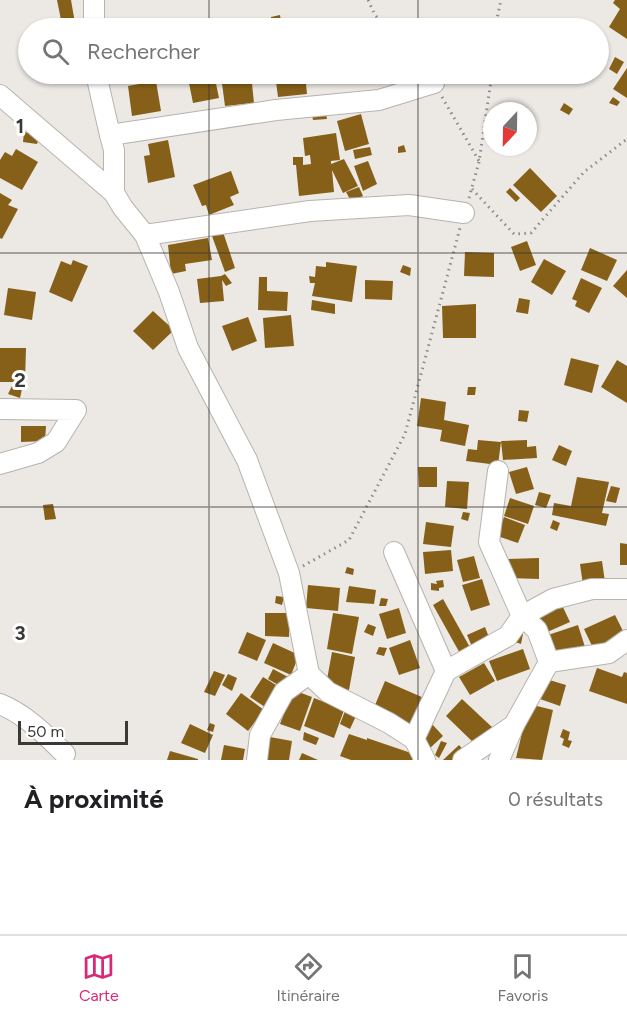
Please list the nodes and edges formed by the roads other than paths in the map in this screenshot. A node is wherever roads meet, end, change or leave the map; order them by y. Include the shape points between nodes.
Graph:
1 (94, 0) edge
2 (93, 18) edge
3 (98, 84) edge
4 (431, 84) edge
5 (0, 95) edge
6 (110, 135) junction
7 (114, 193) junction
8 (464, 213) road end
9 (145, 235) junction
10 (0, 409) edge
11 (0, 464) edge
12 (498, 471) dead end
13 (394, 552) dead end
14 (627, 589) edge
15 (522, 616) junction
16 (627, 640) edge
17 (549, 662) junction
18 (446, 671) junction
19 (309, 674) junction
20 (0, 704) edge
21 (514, 725) junction
22 (414, 739) junction
23 (65, 754) dead end
24 (257, 760) edge
25 (425, 760) edge
26 (463, 760) edge
27 (499, 760) edge

1 - 2 street
3 - 6 street
4 - 6 street via 379,100 276,110
5 - 7 street
6 - 7 street
7 - 9 street
8 - 9 street via 409,205 310,211
9 - 19 street via 188,348 247,460 289,573
10 - 11 street via 76,410 56,442 38,453
12 - 15 street via 489,542
13 - 18 street
14 - 15 street via 592,589 552,598
15 - 17 street via 537,630
15 - 18 street via 508,636
16 - 17 street via 609,653
17 - 21 street
18 - 22 street
19 - 22 street via 328,692
19 - 24 street via 284,692 260,735
20 - 23 street via 40,729
21 - 26 street
21 - 27 street
22 - 25 street

